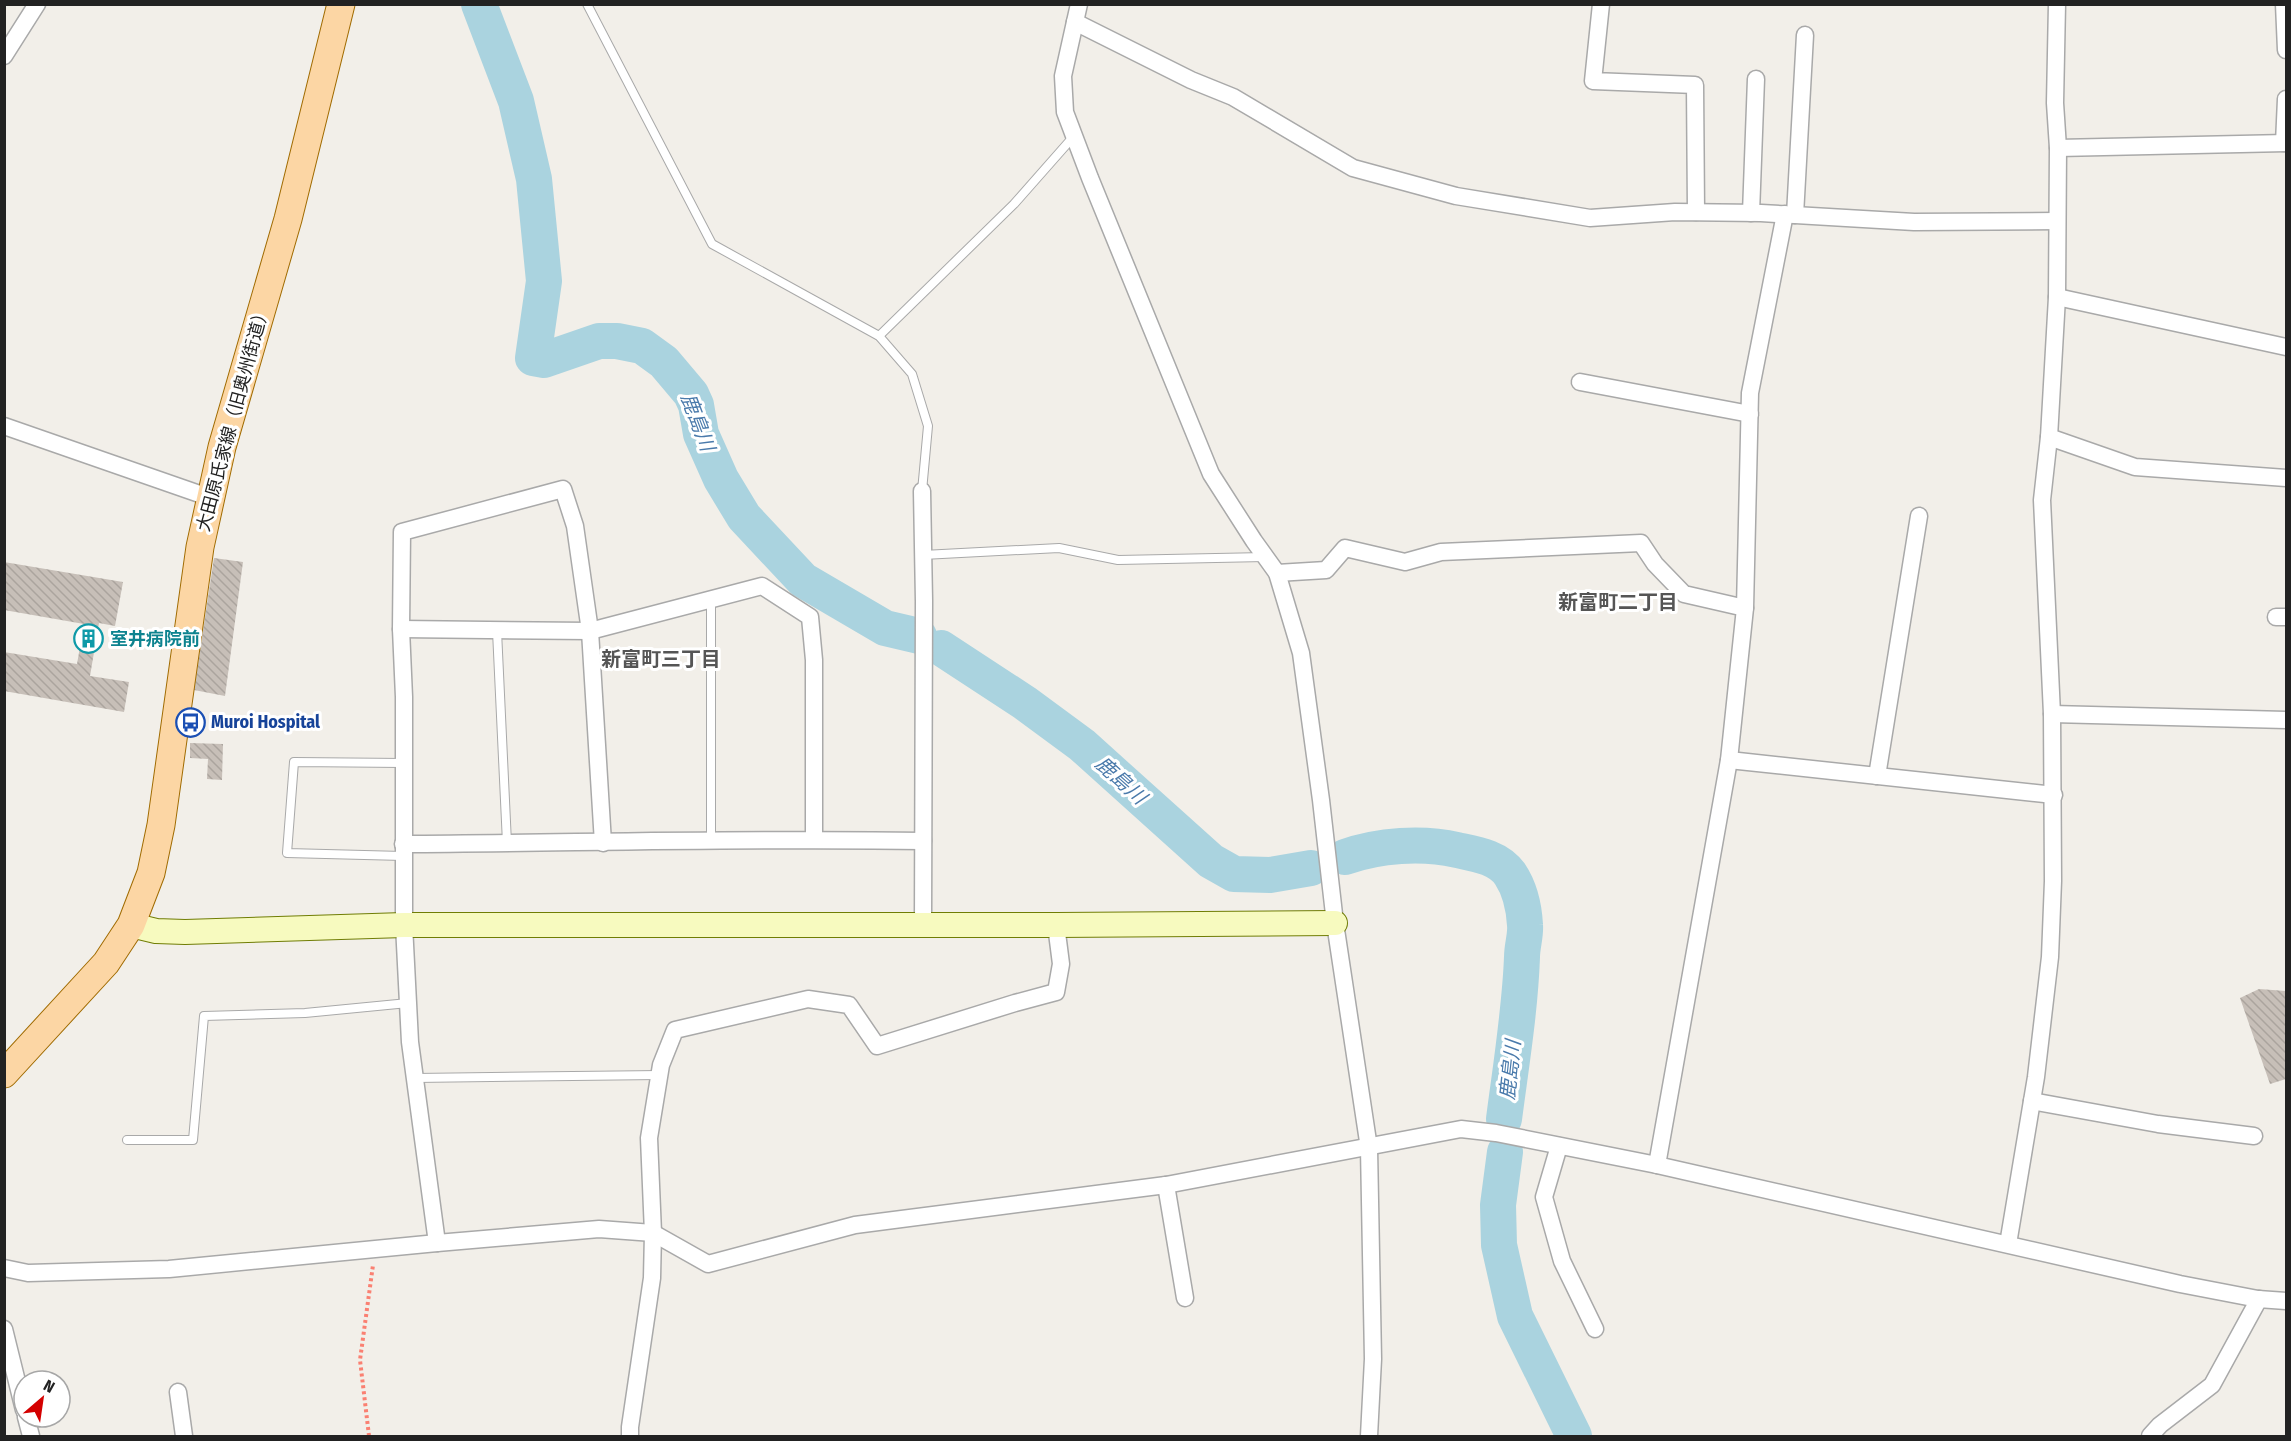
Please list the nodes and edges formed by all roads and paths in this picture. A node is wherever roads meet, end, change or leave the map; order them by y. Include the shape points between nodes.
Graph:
1 (38, 4) edge
2 (341, 4) edge
3 (587, 4) edge
4 (1079, 4) edge
5 (1601, 4) edge
6 (2057, 4) edge
7 (2284, 4) edge
8 (1075, 22) junction
9 (1804, 35) dead end
10 (2286, 50) edge
11 (4, 56) edge
12 (1756, 79) dead end
13 (2286, 99) edge
14 (1074, 136) junction
15 (2285, 143) edge
16 (2058, 148) junction
17 (1696, 212) junction
18 (1751, 213) junction
19 (1790, 215) junction
20 (2057, 221) junction
21 (2057, 297) junction
22 (879, 336) junction
23 (2286, 347) edge
24 (1580, 382) dead end
25 (1750, 414) junction
26 (4, 426) edge
27 (2049, 437) junction
28 (2286, 478) edge
29 (922, 491) joint
30 (211, 498) junction
31 (1919, 516) dead end
32 (923, 555) junction
33 (1265, 557) junction
34 (1276, 573) junction
35 (711, 598) junction
36 (1745, 608) junction
37 (401, 629) junction
38 (497, 631) junction
39 (590, 631) junction
40 (2052, 714) junction
41 (2286, 720) edge
42 (1729, 760) junction
43 (404, 763) junction
44 (1877, 776) junction
45 (2054, 795) junction
46 (813, 839) junction
47 (711, 841) junction
48 (923, 841) junction
49 (507, 843) junction
50 (603, 843) junction
51 (403, 850) junction
52 (1335, 922) junction
53 (923, 924) junction
54 (404, 925) junction
55 (1056, 925) junction
56 (131, 926) junction
57 (408, 1003) junction
58 (4, 1074) edge
59 (660, 1075) junction
60 (415, 1078) junction
61 (2032, 1101) junction
62 (2254, 1136) dead end
63 (127, 1140) dead end
64 (1559, 1146) junction
65 (1369, 1148) junction
66 (1657, 1165) junction
67 (1166, 1185) junction
68 (653, 1233) junction
69 (437, 1243) junction
70 (2008, 1244) junction
71 (375, 1249) junction
72 (4, 1268) edge
73 (1185, 1299) dead end
74 (2259, 1299) junction
75 (2286, 1300) edge
76 (4, 1329) edge
77 (1595, 1329) dead end
78 (14, 1369) edge
79 (178, 1392) dead end
80 (184, 1437) edge
81 (369, 1437) edge
82 (630, 1437) edge
83 (1369, 1437) edge
84 (2150, 1437) edge

1 - 11 street
2 - 30 main road, 大田原氏家線（旧奥州街道） via 288,219 233,404
3 - 22 lane via 712,244
4 - 8 street
5 - 17 street via 1593,81 1695,86
6 - 16 street
7 - 10 street
8 - 14 street via 1063,76 1065,111
8 - 17 street via 1233,97 1353,168 1456,195 1590,218
9 - 19 street
12 - 18 street
13 - 15 street
14 - 22 lane via 1014,204
14 - 33 street via 1211,474
15 - 16 street
16 - 20 street
17 - 18 street
18 - 19 street
19 - 20 street via 1914,222
19 - 25 street via 1750,393
20 - 21 street
21 - 23 street
21 - 27 street
22 - 29 lane via 912,374 928,426
24 - 25 street
25 - 36 street
26 - 30 street
27 - 28 street via 2135,467
27 - 40 street via 2042,500
29 - 32 street
30 - 56 main road, 大田原氏家線（旧奥州街道） via 200,547 157,851
31 - 44 street
32 - 33 lane via 1059,548 1118,560
32 - 48 street
33 - 34 street
34 - 36 street via 1326,570 1345,548 1405,562 1441,552 1641,543 1684,594
34 - 52 street via 1301,653
35 - 39 street
35 - 46 street via 762,586 810,617 814,660
35 - 47 lane
36 - 42 street
37 - 38 street
37 - 39 street via 402,532 563,489 575,526
37 - 43 street
38 - 39 street
38 - 49 lane
39 - 50 street
40 - 41 street
40 - 45 street
42 - 44 street
42 - 66 street
43 - 51 street
43 - 51 lane via 294,762 287,853
44 - 45 street
45 - 61 street via 2050,957
46 - 47 street
46 - 48 street
47 - 50 street
48 - 53 street
49 - 50 street
49 - 51 street
51 - 54 street
52 - 55 street
52 - 65 street
53 - 54 street
53 - 55 street
54 - 56 street via 185,932
54 - 57 street
55 - 59 street via 1061,964 1056,992 877,1046 849,1005 808,999 675,1030
56 - 58 main road, 大田原氏家線（旧奥州街道） via 106,963
57 - 60 street
57 - 63 lane via 305,1013 204,1016 193,1140
59 - 60 lane
59 - 68 street via 649,1138
60 - 69 street
61 - 62 street via 2158,1124
61 - 70 street
64 - 65 street via 1461,1129
64 - 66 street
64 - 77 street via 1544,1197 1562,1261
65 - 67 street
65 - 83 street via 1373,1359
66 - 70 street
67 - 68 street via 855,1225 708,1264
67 - 73 street
68 - 69 street via 599,1230
68 - 82 street via 652,1278
69 - 71 street
70 - 74 street
71 - 72 street via 169,1269 28,1273
71 - 81 path via 360,1360
74 - 75 street
74 - 84 street via 2212,1385
76 - 78 street
79 - 80 street

